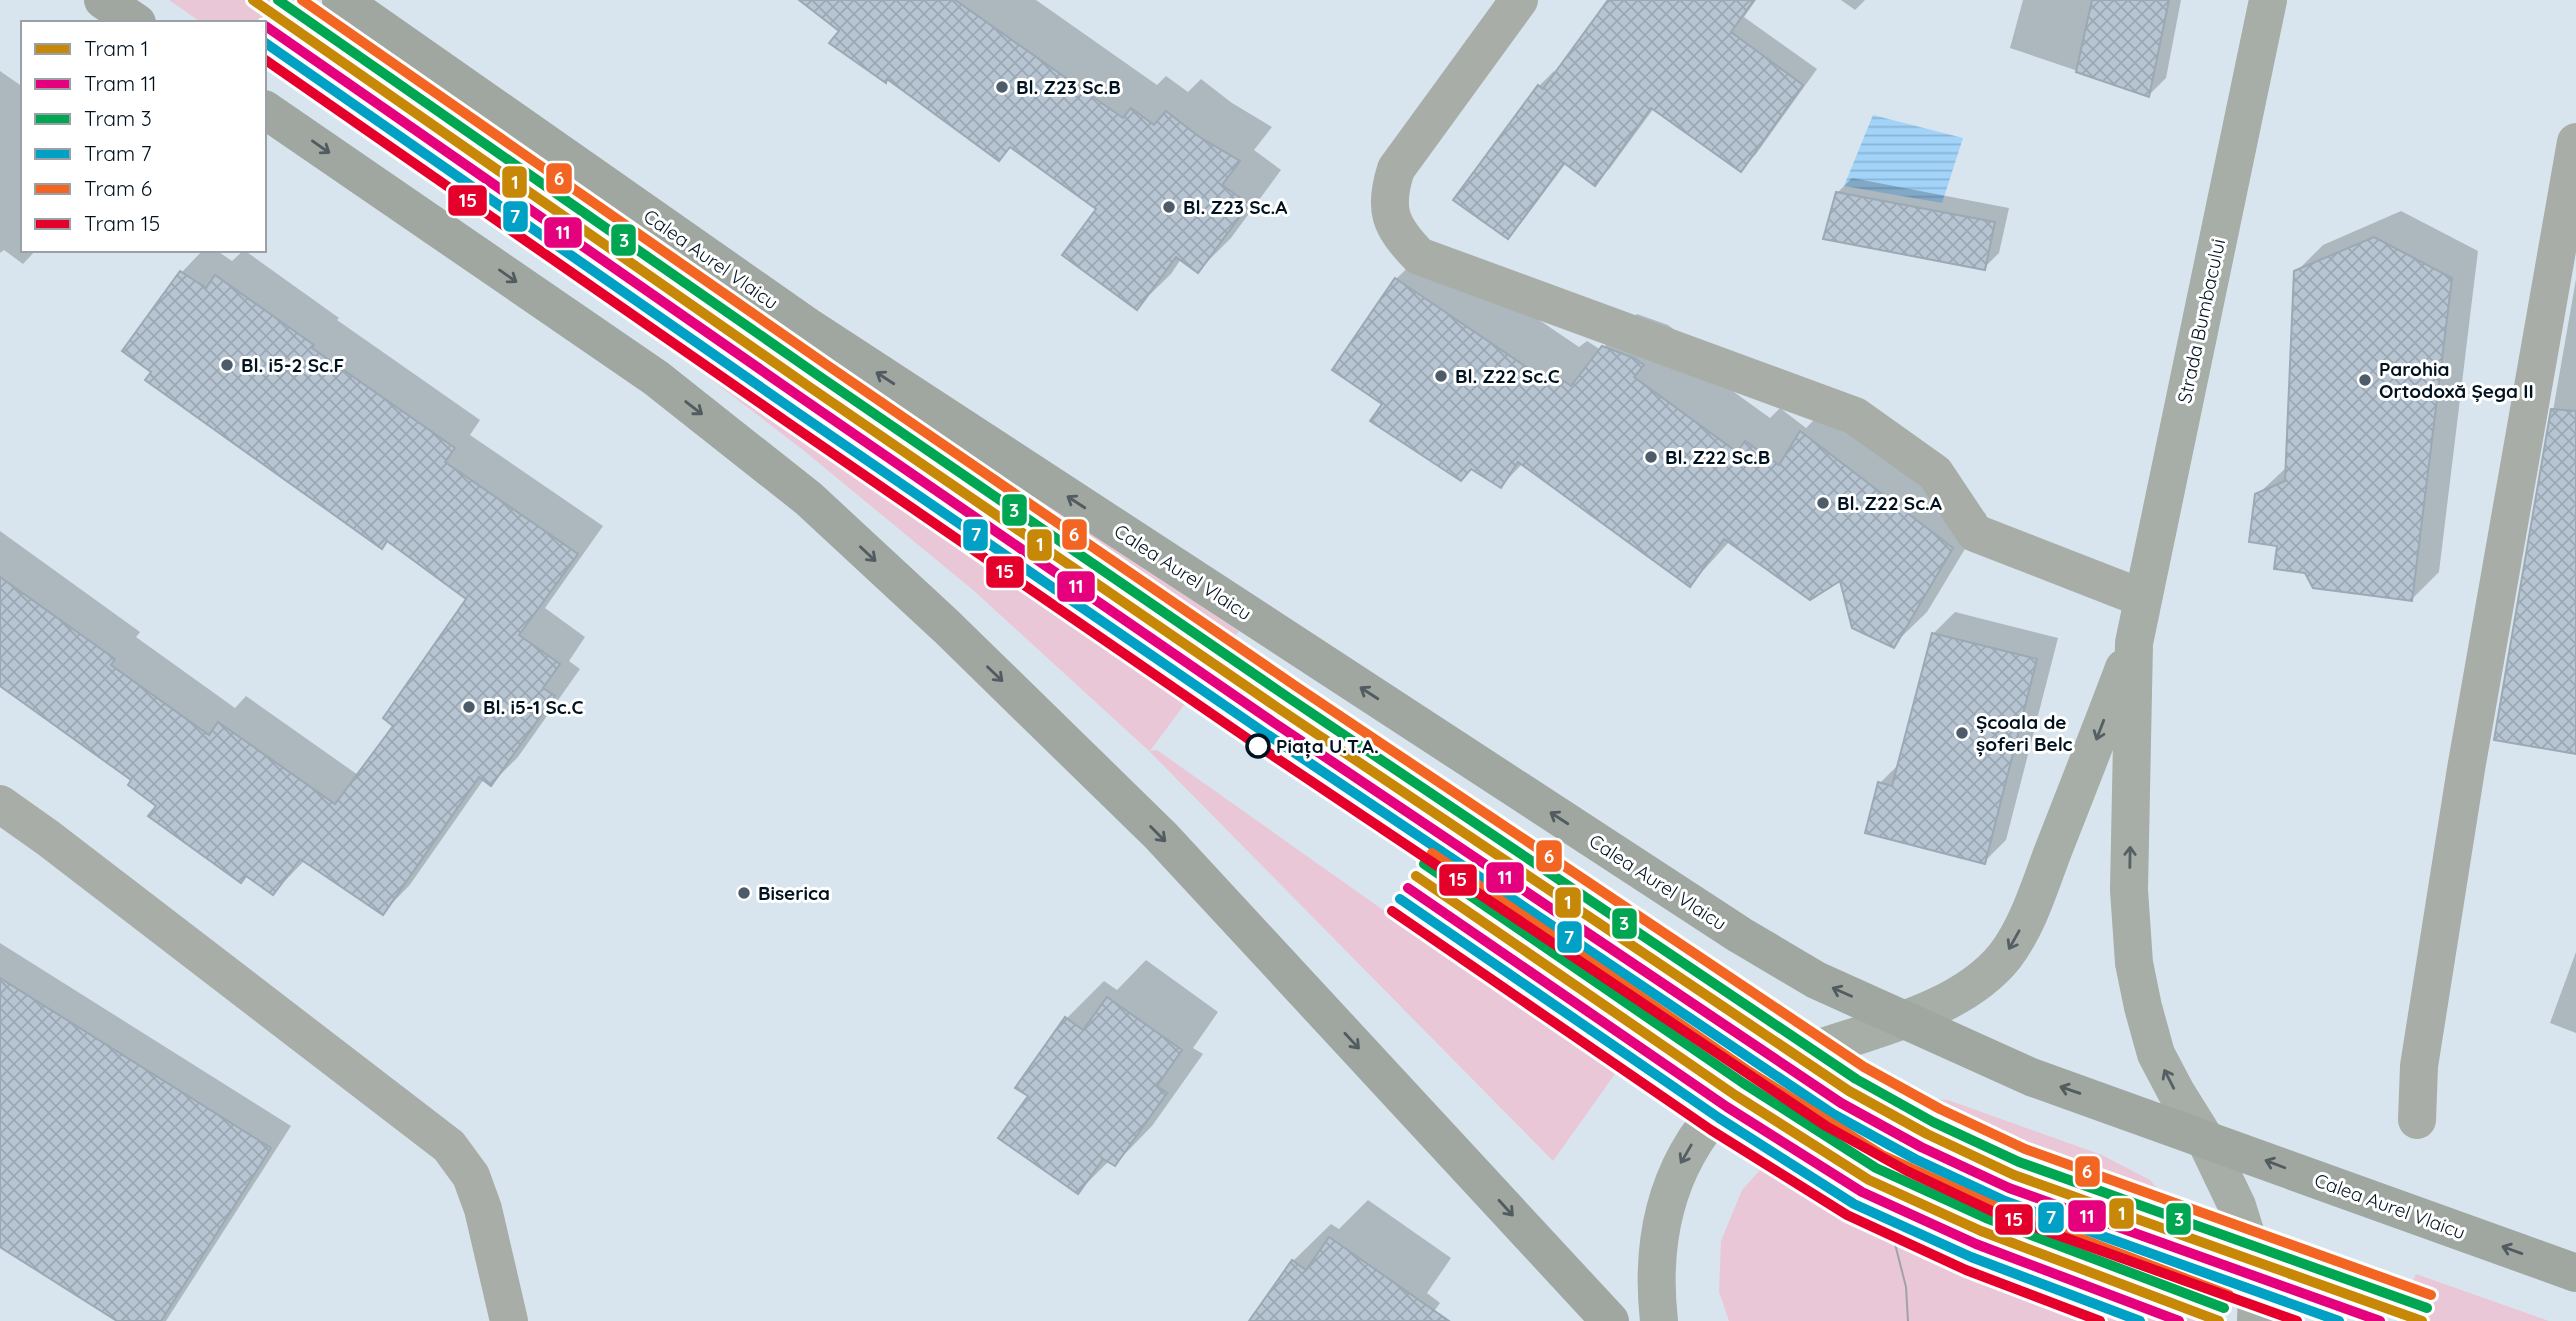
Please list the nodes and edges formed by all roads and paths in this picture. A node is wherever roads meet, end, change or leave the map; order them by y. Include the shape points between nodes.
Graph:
1 (103, 0) edge
2 (341, 0) edge
3 (1519, 0) edge
4 (2268, 0) edge
5 (134, 21) edge
6 (266, 110) edge
7 (2576, 142) edge
8 (2143, 598) junction
9 (2134, 643) junction
10 (0, 804) edge
11 (1904, 1020) junction
12 (2417, 1120) dead end
13 (2204, 1137) junction
14 (2576, 1273) edge
15 (509, 1321) edge
16 (1610, 1321) edge
17 (1659, 1321) edge
18 (2256, 1321) edge

1 - 5 main road
11 -> 2 main road, Calea Aurel Vlaicu via 1816,980 1740,935 810,328
3 - 8 street via 1396,169 1389,205 1399,235 1419,256 1855,416 1935,473 1975,533
4 - 8 street, Strada Bumbacului
6 -> 16 main road via 656,378 809,499 947,626 1161,836
7 - 12 street via 2420,1054
8 - 9 street, Strada Bumbacului
9 -> 11 street, Strada Bumbacului via 2028,915 2005,956 1959,994
13 -> 9 street, Strada Bumbacului via 2156,1054 2134,963 2129,890
10 - 15 street via 449,1146 471,1176 483,1209
13 -> 11 main road, Calea Aurel Vlaicu via 2031,1077
11 -> 17 street via 1776,1065 1717,1111 1691,1145 1667,1198 1656,1266
14 -> 13 main road, Calea Aurel Vlaicu
13 - 18 street via 2237,1206 2252,1254

